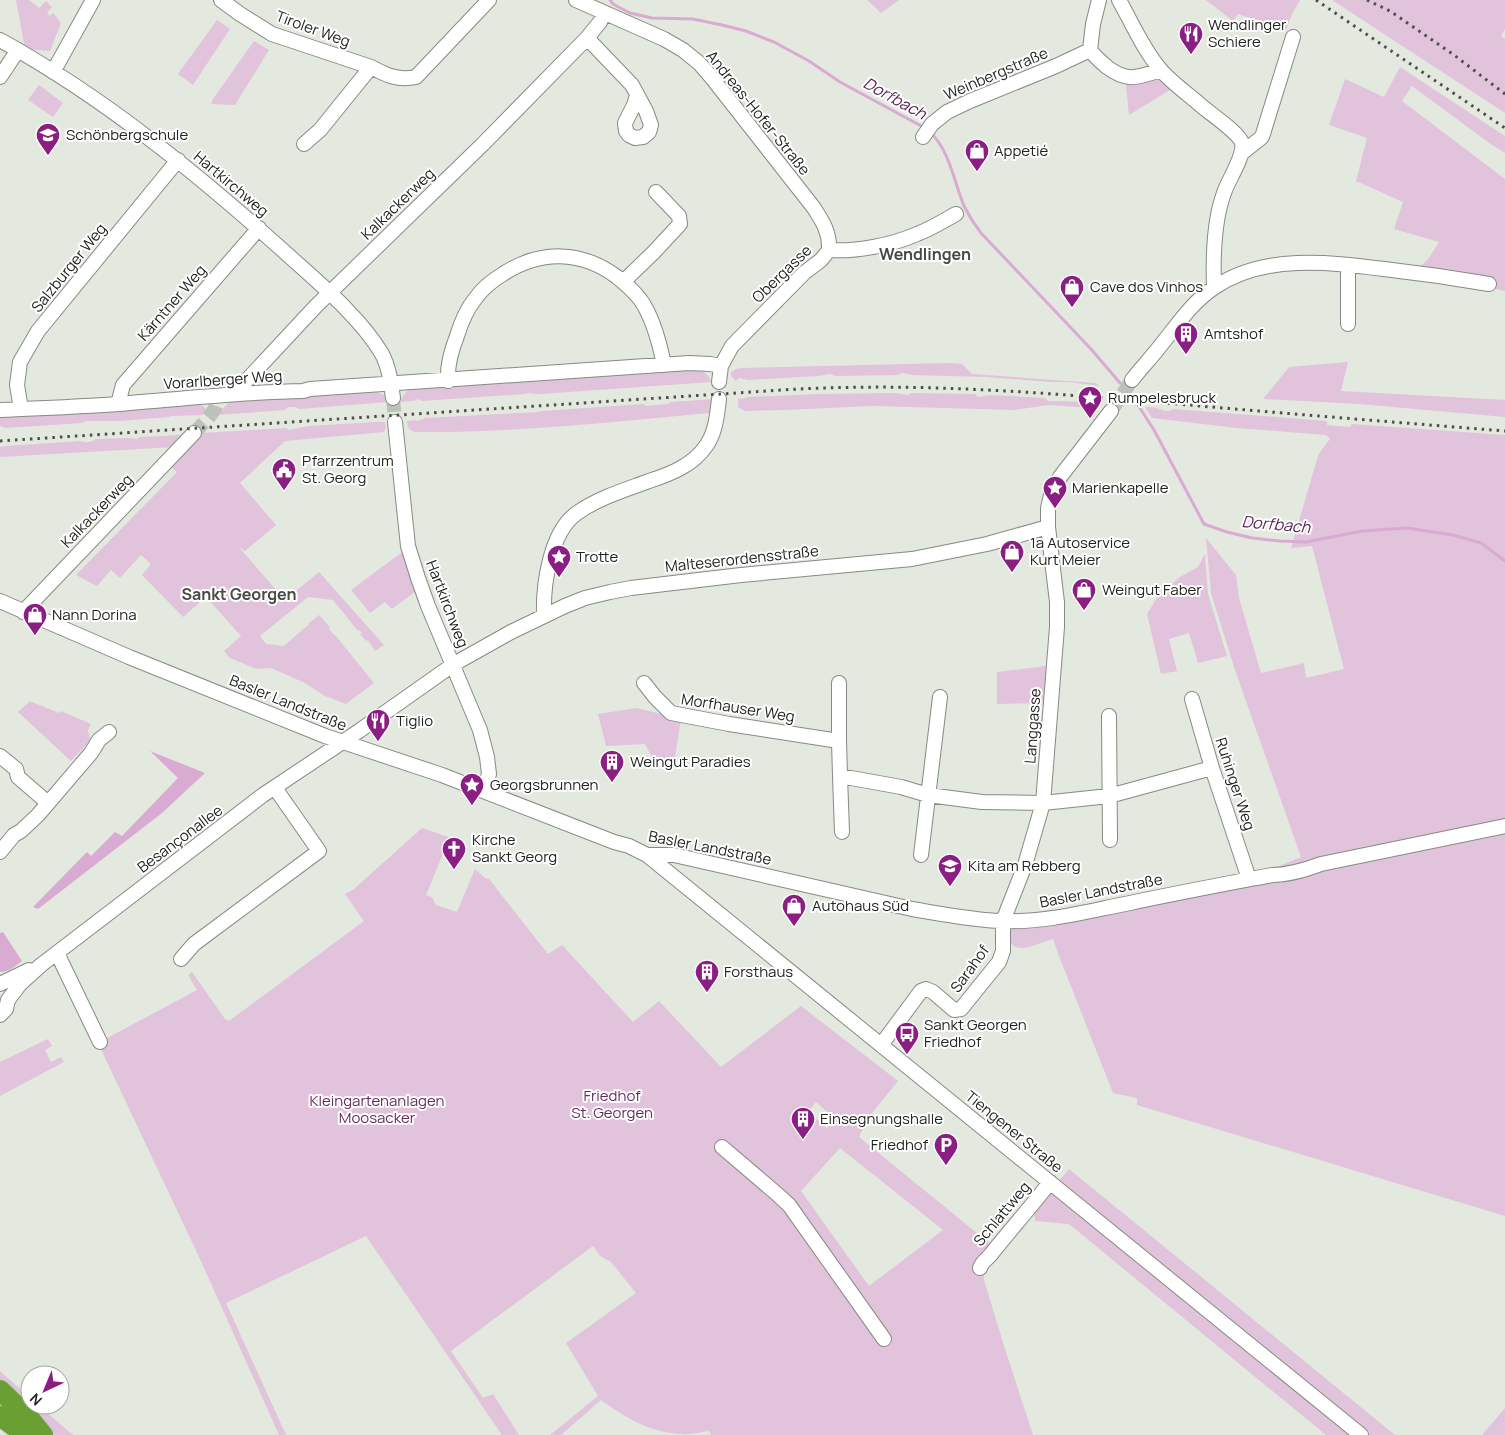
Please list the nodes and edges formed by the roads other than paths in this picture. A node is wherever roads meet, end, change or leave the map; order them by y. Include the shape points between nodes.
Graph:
1 (93, 0) edge
2 (221, 0) edge
3 (489, 0) edge
4 (576, 0) edge
5 (1099, 0) edge
6 (1119, 0) edge
7 (604, 12) junction
8 (1293, 37) dead end
9 (587, 38) junction
10 (0, 40) edge
11 (18, 50) junction
12 (1090, 50) junction
13 (371, 68) junction
14 (1161, 70) junction
15 (53, 72) junction
16 (0, 77) edge
17 (637, 95) dead end
18 (926, 133) dead end
19 (304, 144) dead end
20 (1242, 153) junction
21 (178, 160) junction
22 (656, 192) dead end
23 (956, 214) dead end
24 (259, 228) junction
25 (829, 250) junction
26 (1348, 264) junction
27 (623, 282) junction
28 (1489, 284) dead end
29 (1214, 288) junction
30 (330, 293) junction
31 (1348, 324) dead end
32 (664, 365) junction
33 (721, 366) junction
34 (1132, 380) tunnel mouth
35 (448, 381) junction
36 (718, 382) dead end
37 (391, 384) junction
38 (234, 394) junction
39 (393, 398) tunnel mouth
40 (719, 399) dead end
41 (118, 404) junction
42 (21, 409) junction
43 (0, 410) edge
44 (1110, 411) tunnel mouth
45 (395, 422) tunnel mouth
46 (194, 433) tunnel mouth
47 (1048, 527) junction
48 (0, 601) edge
49 (23, 612) junction
50 (544, 615) junction
51 (454, 664) junction
52 (840, 683) dead end
53 (644, 684) dead end
54 (940, 697) dead end
55 (1192, 699) dead end
56 (1109, 716) dead end
57 (109, 732) dead end
58 (840, 741) junction
59 (342, 742) junction
60 (0, 756) edge
61 (1212, 768) junction
62 (840, 776) junction
63 (274, 788) junction
64 (484, 791) junction
65 (928, 795) junction
66 (1109, 796) junction
67 (48, 803) junction
68 (1043, 803) junction
69 (1505, 826) edge
70 (842, 832) dead end
71 (1110, 840) dead end
72 (0, 852) edge
73 (647, 855) junction
74 (920, 855) dead end
75 (1249, 879) junction
76 (1003, 921) junction
77 (57, 953) junction
78 (181, 959) dead end
79 (41, 965) junction
80 (0, 985) edge
81 (8, 1000) junction
82 (0, 1015) edge
83 (100, 1042) dead end
84 (881, 1045) junction
85 (722, 1147) dead end
86 (1050, 1182) junction
87 (980, 1268) dead end
88 (884, 1339) dead end
89 (0, 1390) edge
90 (0, 1416) edge
91 (26, 1435) edge
92 (43, 1435) edge
93 (1361, 1435) edge

1 - 15 street
2 - 13 street, Tiroler Weg via 272,34
3 - 13 street, Tiroler Weg via 416,77 405,80
4 - 7 street, Andreas-Hofer-Straße
5 - 12 street
6 - 14 street
7 - 9 street, Kalkackerweg
7 - 25 street, Andreas-Hofer-Straße via 664,39 684,50 698,63 814,208 829,236
8 - 20 street via 1262,138
9 - 17 street via 632,85
9 - 30 street, Kalkackerweg
10 - 11 street, Hartkirchweg
11 - 15 street, Hartkirchweg
11 - 16 street
12 - 14 street via 1116,74 1126,78
12 - 18 street, Weinbergstraße via 954,108
13 - 19 street via 320,130
14 - 20 street via 1237,134 1242,143
15 - 21 street, Hartkirchweg
20 - 29 street via 1224,194 1215,234
21 - 24 street, Hartkirchweg
21 - 42 street, Salzburger Weg via 38,331 20,362 17,385
22 - 27 street via 679,216 680,224
23 - 25 street, Obergasse via 904,239 854,250
24 - 30 street, Hartkirchweg
24 - 41 street, Kärntner Weg via 123,385
25 - 33 street, Obergasse via 742,335
26 - 28 street
26 - 29 street via 1300,263 1266,267 1230,278
26 - 31 street
27 - 32 street via 645,307
27 - 35 street via 610,271 572,256 544,257 513,267 484,289 466,312 448,367
29 - 34 street via 1191,306
30 - 37 street, Hartkirchweg via 375,343
30 - 38 street, Kalkackerweg
32 - 33 street, Vorarlberger Weg
32 - 35 street, Vorarlberger Weg
33 - 36 street, Obergasse
35 - 37 street, Vorarlberger Weg
37 - 38 street, Vorarlberger Weg
37 - 39 street, Hartkirchweg
38 - 41 street, Vorarlberger Weg
40 - 50 street via 715,429 708,444 692,461 670,474 593,504 565,525 546,578
41 - 42 street, Vorarlberger Weg
42 - 43 street, Vorarlberger Weg
44 - 47 street via 1060,477 1051,495
45 - 51 street, Hartkirchweg via 408,546 428,606
46 - 49 street, Kalkackerweg
47 - 50 street, Malteserordensstraße via 987,544 912,558 610,592 585,598
47 - 68 street, Langgasse via 1057,627
48 - 49 street, Basler Landstraße
49 - 59 street, Basler Landstraße
50 - 51 street, Malteserordensstraße
51 - 59 street, Malteserordensstraße
51 - 64 street, Hartkirchweg via 486,751 489,774
52 - 58 street
53 - 58 street, Morfhauser Weg via 672,713
54 - 65 street
55 - 61 street, Ruhinger Weg
56 - 66 street
57 - 67 street
58 - 62 street
59 - 63 street, Besançonallee
59 - 64 street, Basler Landstraße
60 - 67 street
61 - 66 street
61 - 75 street, Ruhinger Weg
62 - 65 street
62 - 70 street
63 - 77 street, Besançonallee
63 - 78 street via 319,851 194,944
64 - 73 street, Basler Landstraße
65 - 68 street via 982,802
65 - 74 street
66 - 68 street
66 - 71 street
67 - 72 street
68 - 76 street, Langgasse via 1025,865
69 - 75 street, Basler Landstraße via 1321,864 1307,870
73 - 76 street, Basler Landstraße via 674,855 912,909
73 - 84 street, Tiengener Straße
75 - 76 street, Basler Landstraße via 1060,917
76 - 84 street, Sarahof via 1003,951 999,962 961,1009 954,1010 933,992 921,991
77 - 79 street, Besançonallee
77 - 83 street
79 - 80 street, Besançonallee
79 - 81 street, Besançonallee
80 - 81 street, Besançonallee
81 - 82 street, Besançonallee
84 - 86 street, Tiengener Straße
85 - 88 street via 789,1205
86 - 87 street, Schlattweg
86 - 93 street, Tiengener Straße
89 - 92 highway
90 - 91 highway

